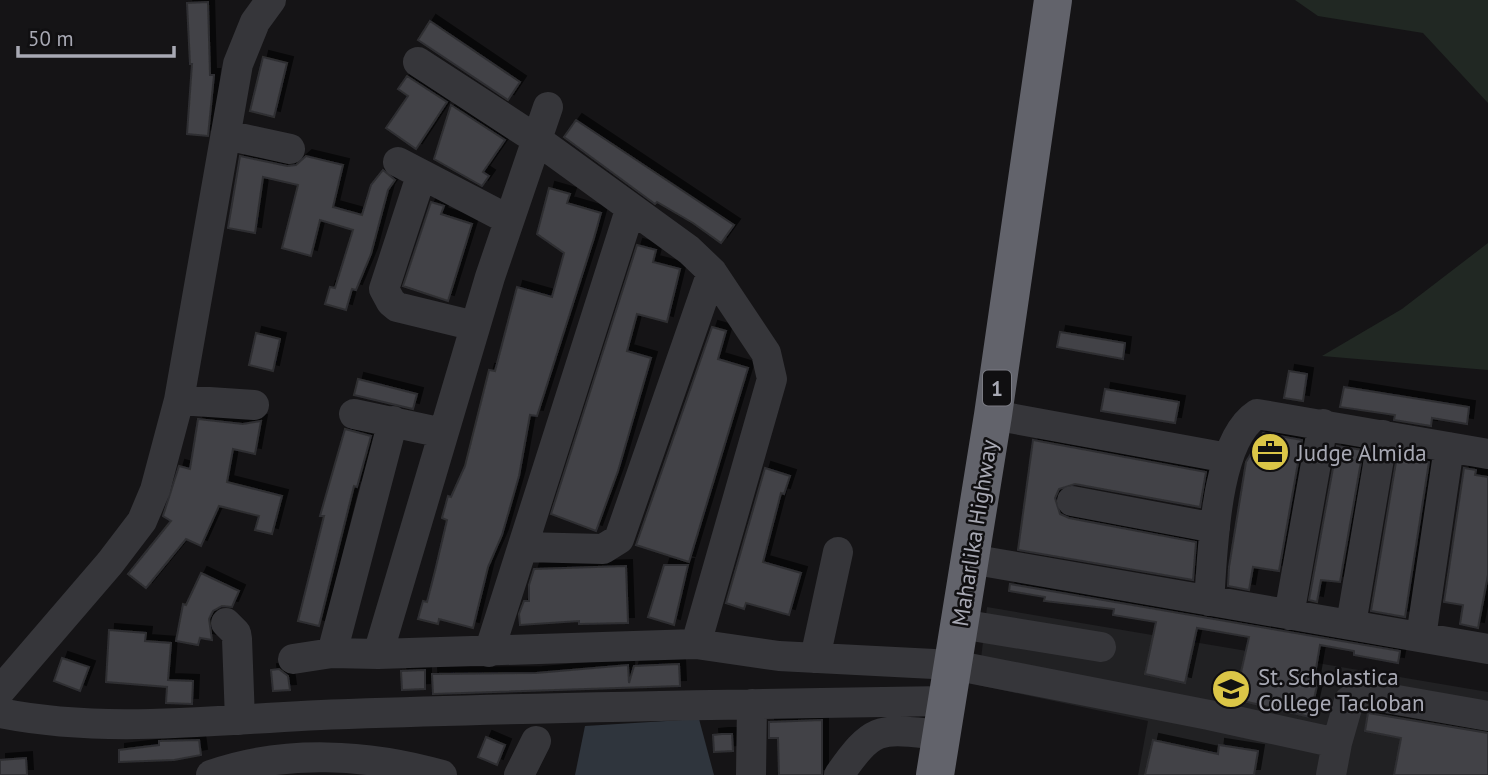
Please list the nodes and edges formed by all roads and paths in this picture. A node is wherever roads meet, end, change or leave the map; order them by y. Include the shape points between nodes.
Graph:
1 (271, 0) edge
2 (1053, 0) edge
3 (418, 62) dead end
4 (548, 107) dead end
5 (226, 135) junction
6 (536, 139) junction
7 (290, 149) dead end
8 (630, 211) junction
9 (509, 220) junction
10 (712, 272) junction
11 (475, 326) junction
12 (181, 387) junction
13 (254, 405) dead end
14 (354, 414) dead end
15 (993, 415) junction
16 (393, 421) junction
17 (1323, 424) junction
18 (443, 433) junction
19 (1383, 436) junction
20 (1449, 447) junction
21 (1488, 454) edge
22 (1228, 458) junction
23 (1072, 501) dead end
24 (1215, 528) junction
25 (523, 547) junction
26 (838, 552) dead end
27 (970, 559) junction
28 (1209, 601) junction
29 (1289, 615) junction
30 (226, 623) dead end
31 (960, 624) junction
32 (1351, 624) junction
33 (1421, 637) junction
34 (696, 644) junction
35 (1101, 647) dead end
36 (1488, 649) edge
37 (489, 652) junction
38 (332, 653) junction
39 (378, 654) junction
40 (815, 658) junction
41 (293, 659) dead end
42 (0, 691) edge
43 (947, 700) junction
44 (752, 704) junction
45 (0, 713) edge
46 (1488, 716) edge
47 (240, 720) junction
48 (536, 741) dead end
49 (1337, 743) junction
50 (338, 767) edge
51 (211, 775) edge
52 (442, 775) edge
53 (519, 775) edge
54 (751, 775) edge
55 (839, 775) edge
56 (935, 775) edge
57 (1331, 775) edge

1 - 5 street via 243,51
2 - 15 highway, Maharlika Highway / 1
3 - 6 street
4 - 6 street
5 - 7 street
5 - 12 street
6 - 8 street
6 - 9 street
8 - 10 street via 689,250
8 - 25 street
9 - 11 street
9 - 11 street via 410,169 383,289 397,307
10 - 25 street via 619,538 603,550
10 - 34 street via 766,353 772,379
11 - 18 street
12 - 13 street
12 - 42 street via 155,490 142,522
14 - 16 street
15 - 22 street
15 - 27 highway, Maharlika Highway / 1
16 - 18 street
16 - 38 street
17 - 19 street
17 - 22 street via 1257,414 1239,431
17 - 29 street
18 - 39 street
19 - 20 street
19 - 32 street
20 - 21 street
20 - 33 street
22 - 24 street
23 - 24 street
24 - 28 street
25 - 37 street
26 - 40 street
27 - 28 street
27 - 31 highway, Maharlika Highway / 1
28 - 29 street
29 - 32 street
30 - 47 street via 237,639
31 - 35 street
31 - 43 highway, Maharlika Highway / 1
32 - 33 street
33 - 36 street
34 - 37 street
34 - 40 street
37 - 39 street
38 - 39 street
38 - 41 street
40 - 43 street
43 - 44 street
43 - 49 street via 1209,715
43 - 55 street via 859,746
43 - 56 highway, Maharlika Highway / 1
44 - 47 street
44 - 54 street
45 - 47 street via 82,722
46 - 49 street via 1363,694 1349,701
48 - 53 street
49 - 57 street
50 - 51 street via 287,760
50 - 52 street via 402,764

